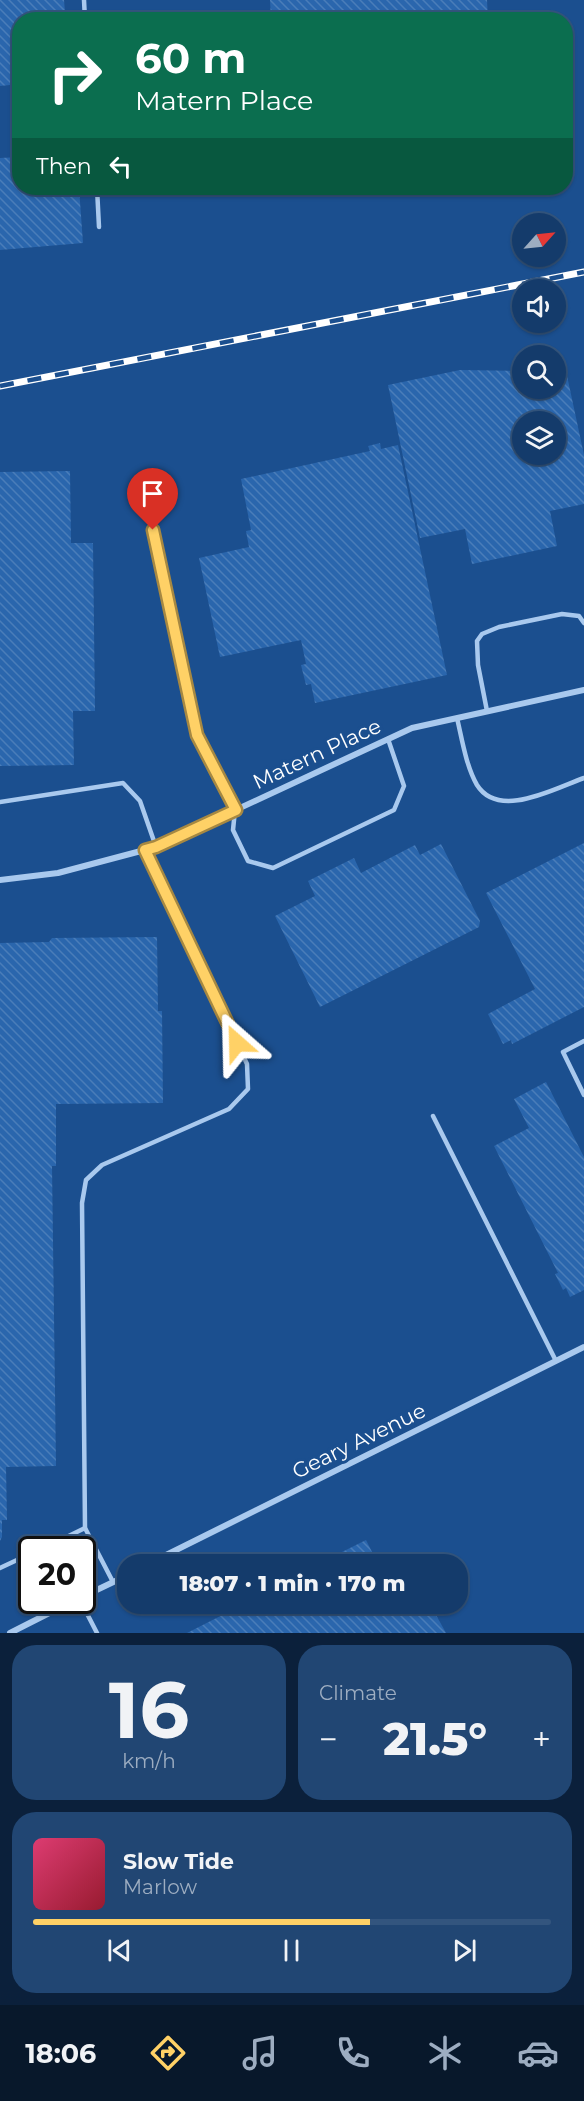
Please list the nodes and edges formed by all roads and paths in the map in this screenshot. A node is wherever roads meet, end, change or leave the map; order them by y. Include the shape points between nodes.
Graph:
1 (97, 195) edge
2 (99, 227) dead end
3 (144, 486) dead end
4 (584, 623) edge
5 (584, 690) edge
6 (487, 711) junction
7 (457, 718) junction
8 (388, 739) junction
9 (584, 778) edge
10 (0, 802) edge
11 (236, 810) junction
12 (156, 847) junction
13 (145, 850) junction
14 (0, 880) edge
15 (584, 1041) edge
16 (584, 1095) edge
17 (433, 1116) dead end
18 (584, 1347) edge
19 (556, 1361) junction
20 (85, 1528) junction
21 (69, 1536) edge
22 (168, 1554) edge
23 (18, 1560) edge
24 (0, 1568) edge
25 (117, 1580) edge
26 (113, 1582) junction
27 (96, 1591) edge
28 (47, 1614) edge
29 (88, 1614) edge
30 (10, 1633) edge
31 (97, 1633) edge

1 - 2 lane
3 - 11 lane via 197,735
4 - 6 lane via 579,616 562,614 482,634 477,641 478,665
5 - 6 street, Matern Place
6 - 7 street, Matern Place
7 - 8 street, Matern Place via 412,728
7 - 9 lane via 477,785 499,801 515,802
8 - 11 street, Matern Place
8 - 11 lane via 404,786 394,810 273,868 248,861 233,830
10 - 12 lane via 123,783 140,801
11 - 12 street, Matern Place
12 - 13 street, Matern Place
13 - 14 street, Matern Place via 58,873
13 - 20 lane via 248,1064 248,1089 229,1109 102,1165 86,1180 82,1203
15 - 16 lane via 563,1052
17 - 19 lane
18 - 19 street, Geary Avenue
19 - 22 street, Geary Avenue
20 - 21 lane
20 - 26 lane
23 - 24 lane
25 - 26 street
26 - 27 street
28 - 30 street
29 - 31 lane

